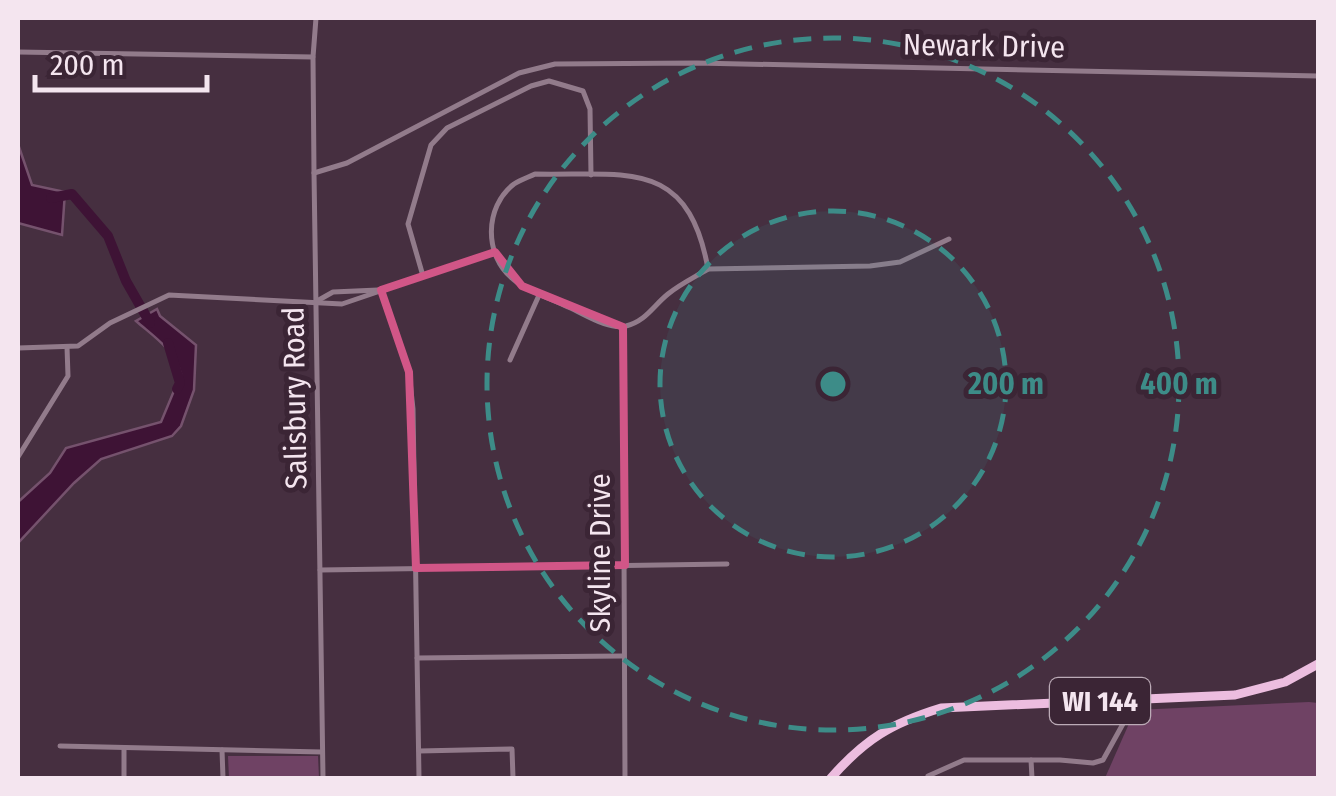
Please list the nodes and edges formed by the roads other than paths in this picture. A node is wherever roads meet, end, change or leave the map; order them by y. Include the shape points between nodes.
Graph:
1 (316, 18) edge
2 (18, 52) edge
3 (313, 57) junction
4 (1318, 76) edge
5 (314, 173) junction
6 (592, 175) junction
7 (949, 239) dead end
8 (494, 252) junction
9 (708, 270) junction
10 (423, 276) junction
11 (382, 290) junction
12 (540, 293) junction
13 (316, 302) junction
14 (623, 327) junction
15 (67, 347) junction
16 (18, 348) edge
17 (510, 360) dead end
18 (18, 457) edge
19 (728, 564) dead end
20 (625, 566) junction
21 (416, 568) junction
22 (320, 570) junction
23 (623, 656) junction
24 (417, 658) junction
25 (1318, 664) edge
26 (1122, 700) junction
27 (60, 746) dead end
28 (124, 748) junction
29 (222, 750) junction
30 (419, 751) junction
31 (322, 752) junction
32 (1032, 760) junction
33 (928, 776) dead end
34 (124, 778) edge
35 (223, 778) edge
36 (323, 778) edge
37 (419, 778) edge
38 (512, 778) edge
39 (626, 778) edge
40 (831, 778) edge
41 (1032, 778) edge

1 - 3 street, Salisbury Road
2 - 3 street
3 - 5 street, Salisbury Road
4 - 5 street, Newark Drive via 555,64 518,73 346,164
5 - 13 street, Salisbury Road
6 - 8 street via 535,174 514,185 494,214
6 - 9 street via 648,178 672,190 688,209
6 - 10 street via 590,109 582,91 566,84 532,86 447,128 431,145 408,224
7 - 9 street via 900,262 870,266
8 - 10 street
8 - 12 street via 508,276
9 - 14 street
10 - 11 street
11 - 13 street via 342,304
11 - 13 street via 333,292
11 - 21 street via 409,372
12 - 14 street
12 - 17 street
13 - 15 street via 168,296
13 - 22 street, Salisbury Road
14 - 20 street, Skyline Drive
15 - 16 street
15 - 18 street via 68,376
19 - 20 street
20 - 21 street
20 - 23 street, Skyline Drive
21 - 22 street
21 - 24 street
22 - 31 street, Salisbury Road
23 - 24 street
23 - 39 street, Skyline Drive
24 - 30 street
25 - 26 main road, WI 144 via 1248,694
26 - 32 street via 1124,722 1104,760
26 - 40 main road, WI 144 via 941,708 880,732
27 - 28 street
28 - 29 street
28 - 34 street
29 - 31 street
29 - 35 street
30 - 37 street
30 - 38 street via 512,749
31 - 36 street, Salisbury Road
32 - 33 street via 964,760
32 - 41 street

